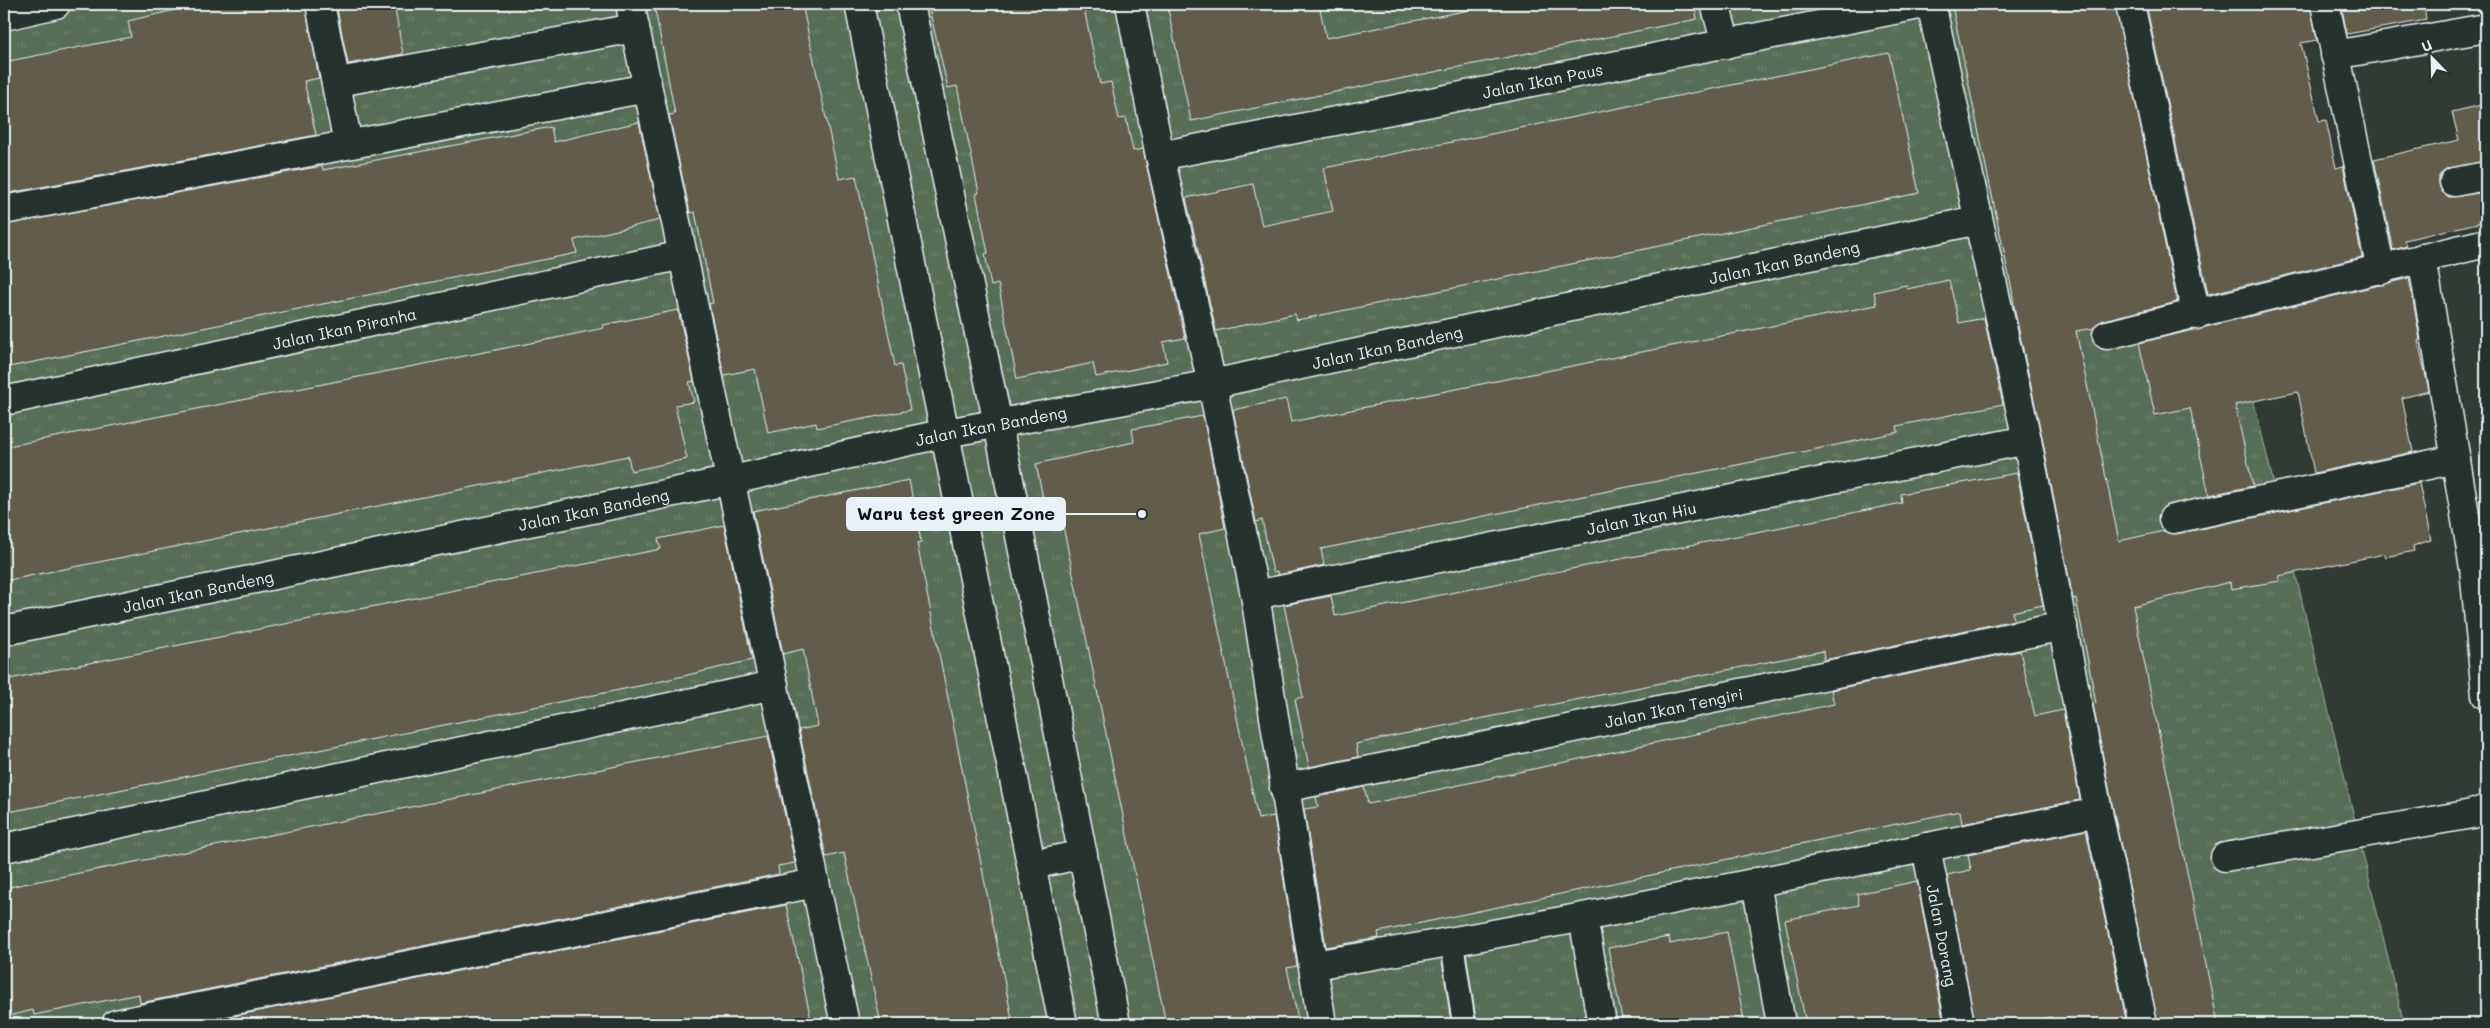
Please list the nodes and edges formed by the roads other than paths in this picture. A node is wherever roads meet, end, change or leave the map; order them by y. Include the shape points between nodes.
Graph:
1 (56, 4) edge
2 (320, 4) edge
3 (860, 4) edge
4 (910, 4) edge
5 (1130, 4) edge
6 (1715, 4) edge
7 (1924, 4) edge
8 (1931, 4) edge
9 (2130, 4) edge
10 (2325, 4) edge
11 (4, 16) edge
12 (633, 16) edge
13 (2486, 28) edge
14 (1726, 44) junction
15 (2335, 55) junction
16 (338, 82) junction
17 (648, 88) junction
18 (348, 144) junction
19 (1160, 156) junction
20 (2486, 176) edge
21 (2454, 182) dead end
22 (4, 210) edge
23 (1978, 220) junction
24 (2486, 243) edge
25 (683, 254) junction
26 (2422, 258) junction
27 (2380, 270) junction
28 (2196, 314) junction
29 (2107, 335) dead end
30 (1212, 384) junction
31 (4, 401) edge
32 (998, 424) junction
33 (946, 433) junction
34 (2027, 440) junction
35 (2456, 459) junction
36 (732, 480) junction
37 (2173, 519) dead end
38 (1256, 595) junction
39 (2062, 626) junction
40 (4, 630) edge
41 (774, 685) junction
42 (2486, 695) edge
43 (1284, 788) junction
44 (2486, 809) edge
45 (2098, 812) junction
46 (1926, 847) junction
47 (4, 848) edge
48 (1083, 854) junction
49 (2225, 857) dead end
50 (1032, 865) junction
51 (1756, 882) junction
52 (815, 883) junction
53 (1583, 918) junction
54 (1452, 943) junction
55 (1314, 965) junction
56 (116, 1024) edge
57 (846, 1024) edge
58 (1063, 1024) edge
59 (1116, 1024) edge
60 (1322, 1024) edge
61 (1464, 1024) edge
62 (1602, 1024) edge
63 (1781, 1024) edge
64 (1960, 1024) edge
65 (2143, 1024) edge

1 - 11 street
2 - 16 street
3 - 33 street
4 - 32 street
5 - 19 street
6 - 14 street
7 - 14 street, Jalan Ikan Paus
8 - 23 street
9 - 28 street
10 - 15 street
12 - 16 street
12 - 17 street
13 - 15 street
14 - 19 street, Jalan Ikan Paus
15 - 27 street
16 - 18 street
17 - 18 street
17 - 25 street
18 - 22 street
19 - 30 street
20 - 21 street
23 - 30 street, Jalan Ikan Bandeng
23 - 34 street
24 - 26 street
25 - 31 street, Jalan Ikan Piranha
25 - 36 street
26 - 27 street
26 - 35 street
27 - 28 street
28 - 29 street
30 - 32 street, Jalan Ikan Bandeng
30 - 38 street
32 - 33 street, Jalan Ikan Bandeng
32 - 48 street
33 - 36 street, Jalan Ikan Bandeng
33 - 50 street
34 - 38 street, Jalan Ikan Hiu
34 - 39 street
35 - 37 street
35 - 42 street via 2474,568
36 - 40 street, Jalan Ikan Bandeng
36 - 41 street
38 - 43 street
39 - 43 street, Jalan Ikan Tengiri
39 - 45 street
41 - 47 street
41 - 52 street
43 - 55 street
44 - 49 street
45 - 46 street
45 - 65 street
46 - 51 street
46 - 64 street, Jalan Dorang
48 - 50 street
48 - 59 street
50 - 58 street
51 - 53 street
51 - 63 street
52 - 56 street
52 - 57 street
53 - 54 street
53 - 62 street
54 - 55 street
54 - 61 lane
55 - 60 street

